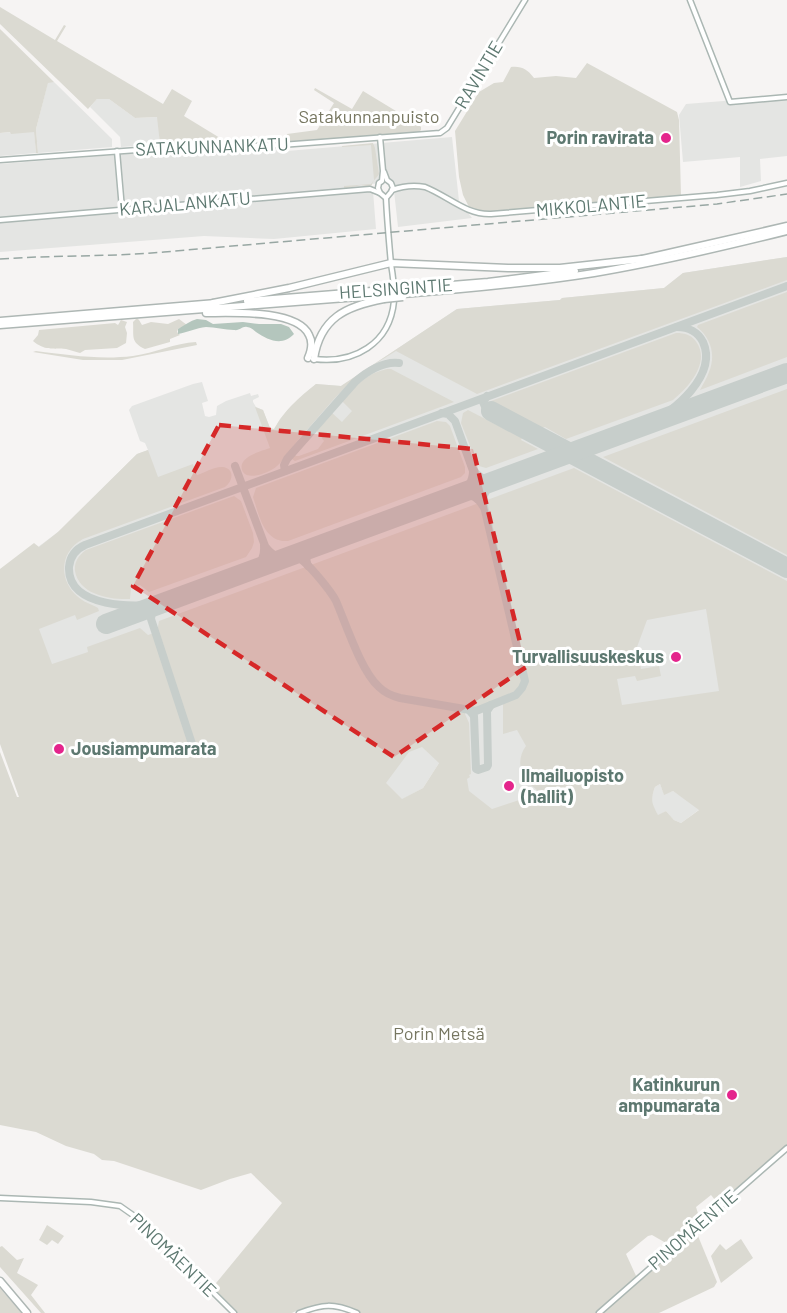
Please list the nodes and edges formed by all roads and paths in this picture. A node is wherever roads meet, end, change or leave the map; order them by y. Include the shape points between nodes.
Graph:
1 (525, 0) edge
2 (690, 0) edge
3 (787, 97) edge
4 (424, 135) joint
5 (380, 137) junction
6 (117, 151) junction
7 (0, 160) edge
8 (385, 182) junction
9 (787, 183) edge
10 (400, 187) junction
11 (370, 189) junction
12 (391, 192) junction
13 (382, 195) junction
14 (122, 209) junction
15 (0, 220) edge
16 (787, 226) edge
17 (787, 231) edge
18 (642, 259) junction
19 (391, 263) junction
20 (403, 293) junction
21 (384, 295) junction
22 (213, 303) junction
23 (154, 314) junction
24 (0, 321) edge
25 (0, 326) edge
26 (311, 359) junction
27 (787, 1148) edge
28 (0, 1198) edge
29 (0, 1281) edge
30 (27, 1313) edge
31 (234, 1313) edge
32 (300, 1313) edge
33 (357, 1313) edge
34 (599, 1313) edge

1 - 4 street, RAVINTIE via 447,128
2 - 3 street via 730,102
4 - 5 street, SATAKUNNANKATU
5 - 6 street, SATAKUNNANKATU
5 - 8 street
6 - 7 street, SATAKUNNANKATU
6 - 14 street
8 - 10 street
8 - 11 street, KARJALANKATU
8 - 12 street
8 - 13 street via 378,188
9 - 10 street, MIKKOLANTIE via 717,195 485,214 470,211 425,187
10 - 12 street
11 - 13 street, KARJALANKATU
11 - 14 street, KARJALANKATU
12 - 13 street
13 - 19 street
14 - 15 street, KARJALANKATU
16 - 18 highway, HELSINGINTIE
17 - 20 highway, HELSINGINTIE via 603,272
18 - 19 highway via 560,268
18 - 20 highway, HELSINGINTIE
19 - 22 highway
19 - 26 street via 394,301 381,335 349,358
20 - 21 highway, HELSINGINTIE, bridge
21 - 22 highway, HELSINGINTIE
21 - 23 highway, HELSINGINTIE
21 - 26 highway via 334,318 318,339
22 - 24 highway, HELSINGINTIE
23 - 25 highway, HELSINGINTIE
23 - 26 highway via 236,313 285,318 308,332
27 - 34 street, PINOMÄENTIE
28 - 31 street, PINOMÄENTIE via 120,1206 140,1220
29 - 30 highway
32 - 33 street via 325,1305

